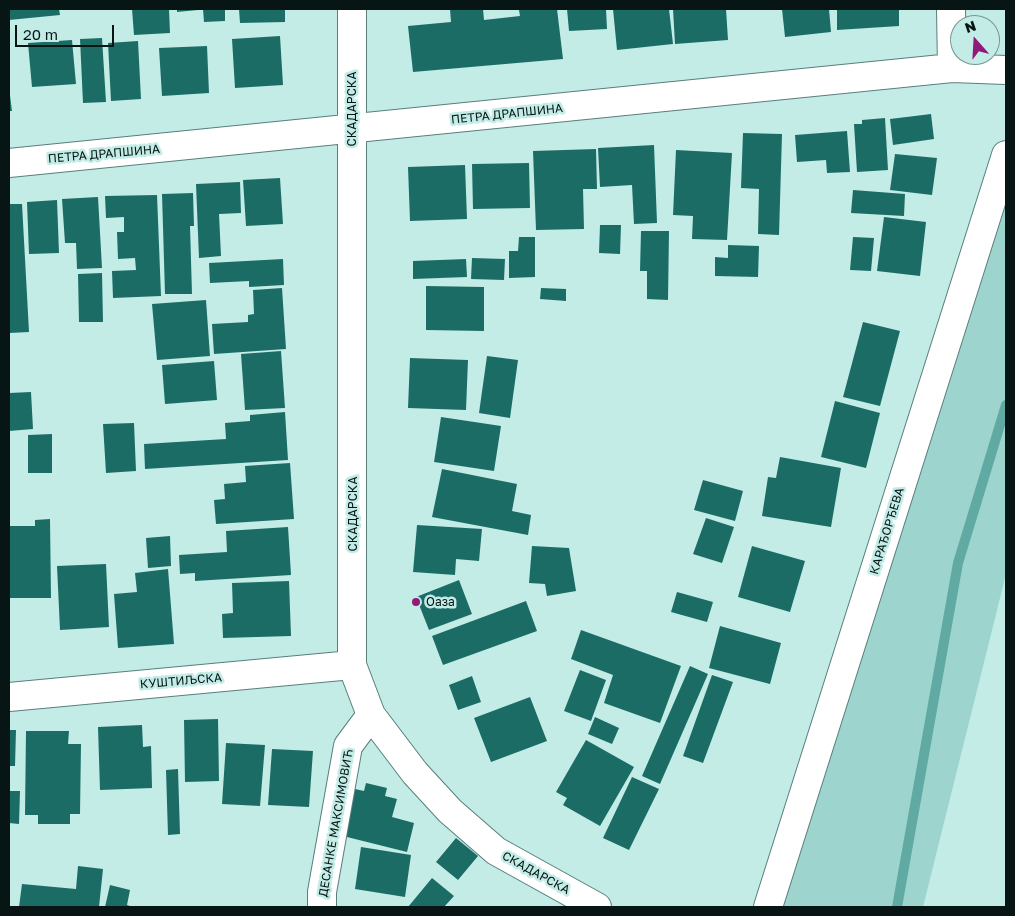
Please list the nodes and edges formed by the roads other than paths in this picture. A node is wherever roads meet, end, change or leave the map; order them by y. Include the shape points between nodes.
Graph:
1 (352, 9) edge
2 (952, 9) edge
3 (952, 68) junction
4 (1006, 70) edge
5 (352, 130) junction
6 (1006, 155) edge
7 (9, 163) edge
8 (352, 665) junction
9 (9, 697) edge
10 (371, 715) junction
11 (322, 907) edge
12 (597, 907) edge
13 (768, 907) edge

1 - 5 street, СКАДАРСКА
2 - 3 street
3 - 4 street, ПЕТРА ДРАПШИНА
3 - 5 street, ПЕТРА ДРАПШИНА
5 - 7 street, ПЕТРА ДРАПШИНА
5 - 8 street, СКАДАРСКА
6 - 13 street, КАРАЂОРЂЕВА
8 - 9 street, КУШТИЉСКА
8 - 10 street, СКАДАРСКА
10 - 11 street, ДЕСАНКЕ МАКСИМОВИЋ via 348,746
10 - 12 street, СКАДАРСКА via 415,773 450,811 496,851

